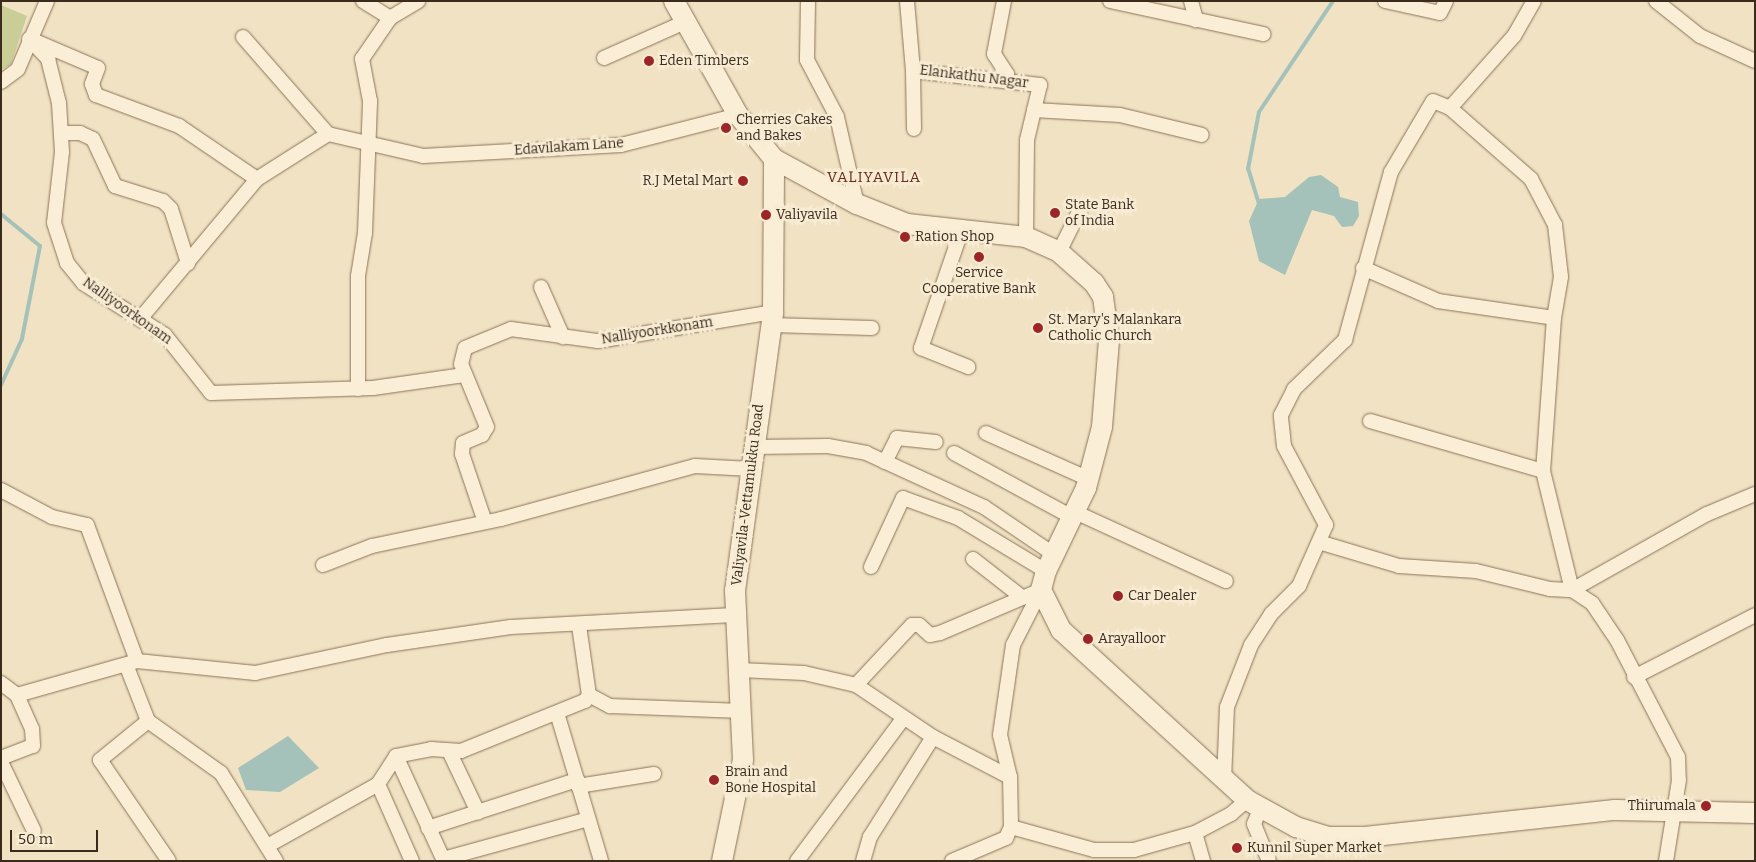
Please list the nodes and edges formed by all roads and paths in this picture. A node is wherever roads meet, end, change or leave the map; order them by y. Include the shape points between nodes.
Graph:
1 (47, 1) edge
2 (363, 1) edge
3 (418, 1) edge
4 (674, 1) edge
5 (808, 1) edge
6 (907, 1) edge
7 (1004, 1) edge
8 (1110, 1) edge
9 (1191, 1) edge
10 (1385, 1) edge
11 (1446, 1) edge
12 (1656, 1) edge
13 (1138, 4) edge
14 (1532, 6) edge
15 (390, 18) junction
16 (1196, 20) junction
17 (685, 22) junction
18 (1263, 34) dead end
19 (243, 37) dead end
20 (30, 39) junction
21 (604, 58) dead end
22 (1755, 61) edge
23 (913, 70) junction
24 (1005, 80) junction
25 (1, 82) edge
26 (1450, 108) junction
27 (1034, 110) junction
28 (738, 115) junction
29 (914, 129) dead end
30 (62, 133) junction
31 (328, 134) junction
32 (1202, 135) dead end
33 (369, 146) junction
34 (774, 158) junction
35 (257, 179) junction
36 (857, 204) junction
37 (1080, 210) dead end
38 (961, 232) junction
39 (1026, 237) junction
40 (1059, 252) junction
41 (188, 263) junction
42 (1363, 268) junction
43 (541, 287) dead end
44 (772, 318) junction
45 (1554, 318) junction
46 (140, 319) junction
47 (872, 328) dead end
48 (563, 337) junction
49 (968, 367) dead end
50 (464, 374) junction
51 (358, 389) junction
52 (1370, 420) dead end
53 (986, 433) dead end
54 (936, 442) dead end
55 (754, 447) junction
56 (954, 453) dead end
57 (885, 462) junction
58 (751, 469) junction
59 (1543, 471) junction
60 (1089, 479) junction
61 (1, 490) edge
62 (1755, 494) edge
63 (1073, 514) junction
64 (485, 522) junction
65 (1322, 543) junction
66 (973, 559) dead end
67 (1050, 563) junction
68 (324, 566) dead end
69 (871, 567) dead end
70 (1226, 581) dead end
71 (1572, 590) junction
72 (1032, 594) junction
73 (734, 615) junction
74 (1755, 615) edge
75 (578, 626) junction
76 (132, 664) junction
77 (740, 670) junction
78 (1634, 677) junction
79 (1, 683) edge
80 (856, 685) junction
81 (17, 695) junction
82 (589, 695) junction
83 (742, 711) junction
84 (557, 713) junction
85 (903, 719) junction
86 (148, 721) junction
87 (933, 737) junction
88 (449, 751) junction
89 (396, 756) junction
90 (1, 758) edge
91 (1, 762) edge
92 (654, 774) dead end
93 (1010, 777) junction
94 (1224, 781) junction
95 (578, 783) junction
96 (378, 784) junction
97 (1254, 804) junction
98 (1673, 809) junction
99 (478, 812) junction
100 (1755, 813) edge
101 (588, 819) junction
102 (1011, 827) junction
103 (428, 828) junction
104 (34, 832) dead end
105 (1195, 833) junction
106 (269, 845) junction
107 (1135, 855) edge
108 (443, 860) edge
109 (169, 861) edge
110 (276, 861) edge
111 (412, 861) edge
112 (601, 861) edge
113 (722, 861) edge
114 (797, 861) edge
115 (864, 861) edge
116 (952, 861) edge
117 (1202, 861) edge
118 (1269, 861) edge
119 (1666, 861) edge

1 - 20 street
2 - 15 street
3 - 15 street
4 - 17 main road
5 - 36 street via 807,60 837,117
6 - 23 street, Elankathu Nagar
7 - 24 street via 994,54 1007,74
8 - 13 street
9 - 16 street
10 - 11 street via 1440,13
12 - 22 street via 1700,36
13 - 16 street
14 - 26 street via 1514,36
15 - 33 street via 362,60 370,101
16 - 18 street
17 - 21 street
17 - 28 main road
19 - 31 street
20 - 25 street via 18,69
20 - 30 street, Nalliyoorkonam via 48,59
20 - 35 street via 98,68 92,84 96,95 179,126
23 - 24 street, Elankathu Nagar
23 - 29 street
24 - 27 street, Elankathu Nagar via 1040,85
26 - 42 street via 1433,101 1391,172
26 - 45 street via 1531,179 1555,225 1561,277
27 - 32 street via 1120,115
27 - 39 street, Elankathu Nagar via 1027,140
28 - 33 street, Edavilakam Lane via 621,145 537,146 456,157
28 - 34 main road
30 - 41 street via 80,133 93,139 115,186 163,201 171,209
30 - 46 street, Nalliyoorkonam via 54,223 60,250 83,282
31 - 33 street, Edavilakam Lane
31 - 35 street
33 - 51 street via 365,233 358,276
34 - 36 main road
34 - 44 main road, Valiyavila-Vettamukku Road
35 - 41 street
36 - 38 main road via 907,224
37 - 40 street
38 - 39 main road
38 - 49 street via 921,348
39 - 40 main road
40 - 60 main road via 1094,283 1107,312 1109,340 1102,427
41 - 46 street
42 - 45 street via 1438,301
42 - 65 street via 1345,340 1294,389 1281,416 1284,446 1326,525
43 - 48 street
44 - 47 street, Nalliyoorkkonam
44 - 48 street, Nalliyoorkkonam via 598,341
44 - 55 main road, Valiyavila-Vettamukku Road
45 - 59 street
46 - 51 street, Nalliyoorkonam via 173,343 210,393
48 - 50 street, Nalliyoorkkonam via 512,329 465,348 460,354
50 - 51 street, Nalliyoorkonam
50 - 64 street via 487,427 487,433 463,443 461,449
52 - 59 street
53 - 60 street
54 - 57 street via 898,438
55 - 57 street via 828,446 866,453
55 - 58 main road, Valiyavila-Vettamukku Road
56 - 63 street
57 - 67 street via 984,507
58 - 64 street via 695,466
58 - 73 main road, Valiyavila-Vettamukku Road via 738,545
59 - 71 street
60 - 63 main road
61 - 76 street via 52,517 87,526
62 - 71 street via 1707,514
63 - 67 main road
63 - 70 street
64 - 68 street via 372,546
65 - 71 street via 1399,566 1476,571
65 - 94 street via 1299,586 1271,614 1251,645 1227,707
66 - 72 street
67 - 69 street via 958,518 903,498
67 - 72 main road
71 - 78 street via 1592,603 1617,640
72 - 80 street via 940,634 930,635 919,624 912,625
72 - 93 street via 1013,645 1000,735
72 - 94 main road via 1062,630
73 - 75 street
73 - 77 main road, Valiyavila-Vettamukku Road
74 - 78 street
75 - 76 street via 511,627 255,673
75 - 82 street
76 - 81 street
76 - 86 street
77 - 80 street via 804,674
77 - 83 main road, Valiyavila-Vettamukku Road
78 - 98 street via 1678,757
79 - 81 street
80 - 85 street
81 - 90 street via 32,729 33,746
82 - 83 street via 610,706
82 - 84 street
83 - 113 main road, Valiyavila-Vettamukku Road via 742,777
84 - 88 street via 461,751
84 - 95 street
85 - 87 street
85 - 114 street
86 - 106 street via 221,773
86 - 109 street via 100,760
87 - 93 street
87 - 115 street via 870,837
88 - 89 street via 422,750
88 - 99 street
89 - 96 street
89 - 103 street
91 - 104 street
92 - 95 street
93 - 102 street
94 - 97 main road
95 - 99 street
95 - 101 street
96 - 106 street
96 - 111 street
97 - 98 main road via 1329,837 1365,837 1615,810
97 - 105 street
97 - 118 street via 1254,824
98 - 100 main road
98 - 119 street
99 - 103 street
101 - 108 street
101 - 112 street
102 - 107 street via 1094,850
102 - 116 street via 1006,838
103 - 108 street
105 - 107 street
105 - 117 street
106 - 110 street

